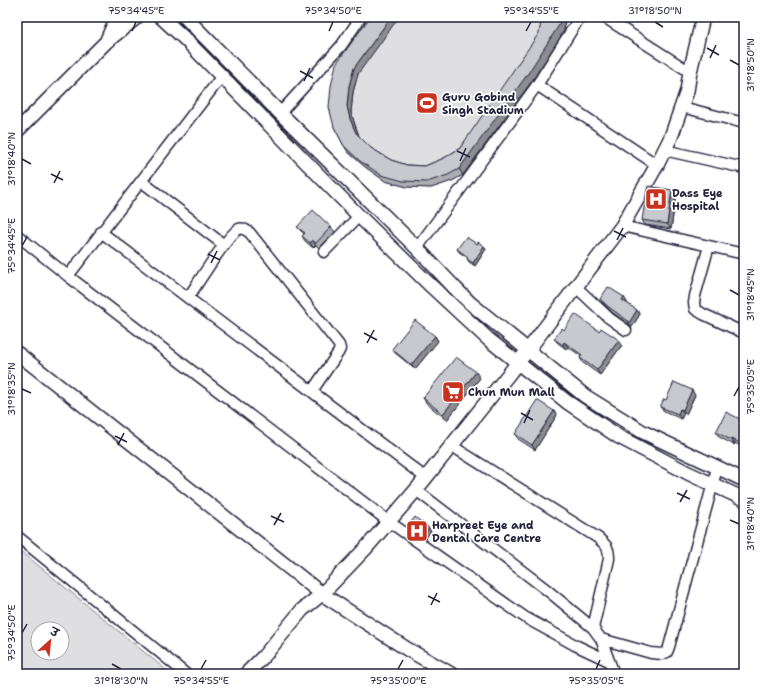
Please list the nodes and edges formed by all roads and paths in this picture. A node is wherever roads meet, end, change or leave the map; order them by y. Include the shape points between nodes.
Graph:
1 (117, 17) edge
2 (137, 17) edge
3 (161, 17) edge
4 (185, 17) edge
5 (362, 17) edge
6 (580, 17) edge
7 (604, 17) edge
8 (703, 17) edge
9 (106, 42) junction
10 (690, 72) junction
11 (222, 76) junction
12 (537, 85) junction
13 (254, 87) junction
14 (244, 99) junction
15 (682, 107) junction
16 (280, 113) junction
17 (744, 123) edge
18 (17, 131) edge
19 (664, 150) junction
20 (657, 165) junction
21 (744, 168) edge
22 (141, 181) junction
23 (359, 216) junction
24 (622, 226) junction
25 (102, 232) junction
26 (17, 235) edge
27 (224, 245) junction
28 (708, 246) junction
29 (417, 248) junction
30 (324, 252) dead end
31 (744, 254) edge
32 (68, 276) junction
33 (576, 287) junction
34 (188, 298) junction
35 (626, 330) dead end
36 (744, 333) edge
37 (528, 350) junction
38 (17, 353) edge
39 (518, 363) junction
40 (312, 391) junction
41 (452, 446) junction
42 (717, 468) junction
43 (426, 478) junction
44 (744, 480) edge
45 (713, 485) junction
46 (416, 490) junction
47 (744, 499) edge
48 (388, 521) junction
49 (17, 536) edge
50 (322, 594) junction
51 (593, 628) junction
52 (601, 639) junction
53 (609, 661) junction
54 (186, 674) edge
55 (246, 674) edge
56 (451, 674) edge
57 (614, 674) edge

1 - 9 street
2 - 9 street
3 - 11 street
4 - 13 street
5 - 16 street via 341,46
6 - 12 street
7 - 10 street
8 - 10 street
9 - 18 street
10 - 15 street
11 - 14 street
11 - 22 street
12 - 20 street
12 - 29 street
13 - 14 street
13 - 16 street
14 - 23 street
15 - 17 street
15 - 19 street
16 - 29 street
19 - 20 street
19 - 21 street
20 - 24 street
22 - 25 street
22 - 27 street
23 - 30 street
23 - 39 street via 488,339
24 - 28 street
24 - 33 street
25 - 32 street
25 - 34 street
26 - 32 street
27 - 34 street
27 - 40 street via 238,229 243,228 250,233 339,345 338,353
28 - 31 street
28 - 36 street via 695,296 696,309
29 - 37 street via 470,303
32 - 48 street
33 - 35 street
33 - 37 street
34 - 40 street
37 - 39 street
37 - 42 street via 585,396 643,432
38 - 50 street
39 - 41 street
39 - 45 street via 619,437
40 - 43 street
41 - 43 street
41 - 51 street via 607,546 609,559
42 - 44 street
42 - 45 street
43 - 46 street
45 - 47 street
45 - 52 street via 667,652 651,653
46 - 48 street
46 - 51 street
48 - 50 street
48 - 53 street via 526,618
49 - 54 street
50 - 55 street via 302,610
50 - 56 street
51 - 52 street
52 - 53 street
53 - 57 street

